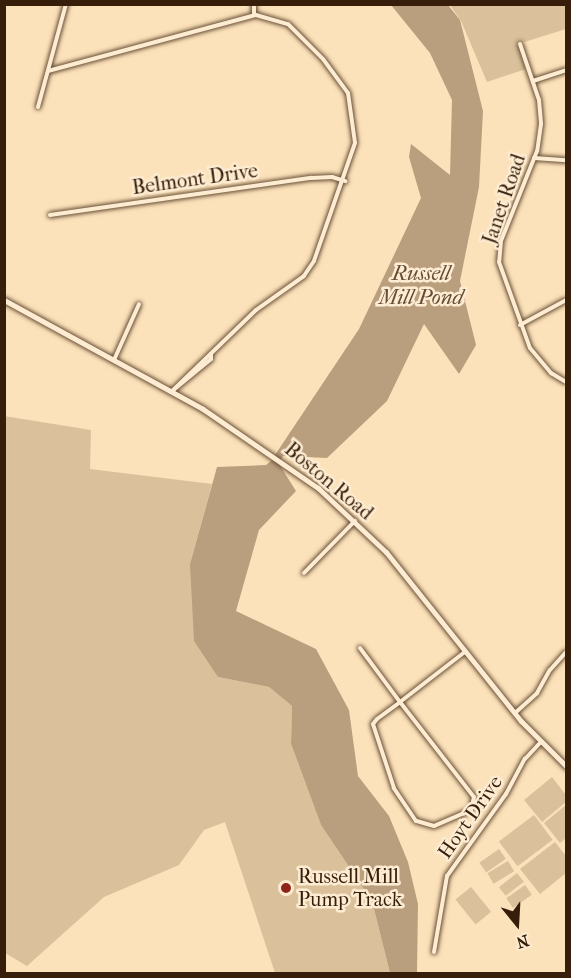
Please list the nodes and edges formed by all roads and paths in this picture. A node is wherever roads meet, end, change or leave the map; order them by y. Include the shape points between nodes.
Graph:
1 (66, 4) edge
2 (254, 4) edge
3 (254, 15) junction
4 (520, 44) dead end
5 (567, 70) edge
6 (48, 71) junction
7 (533, 81) junction
8 (38, 107) dead end
9 (534, 158) junction
10 (567, 160) edge
11 (345, 181) junction
12 (50, 215) dead end
13 (4, 300) edge
14 (567, 300) edge
15 (139, 304) dead end
16 (520, 325) junction
17 (114, 360) junction
18 (567, 382) edge
19 (171, 392) junction
20 (355, 521) junction
21 (304, 573) dead end
22 (360, 648) dead end
23 (467, 650) junction
24 (567, 652) edge
25 (400, 702) junction
26 (515, 713) junction
27 (542, 742) junction
28 (567, 766) edge
29 (434, 952) dead end

1 - 6 street
2 - 3 street
3 - 6 street
3 - 11 street via 274,17 288,24 323,59 348,93 355,143
4 - 7 street, Janet Road
5 - 7 street
6 - 8 street
7 - 9 street, Janet Road via 541,124
9 - 10 street
9 - 16 street, Janet Road via 501,241 499,262
11 - 12 street, Belmont Drive via 311,178
11 - 19 street via 326,233 304,276 256,310 184,375
13 - 17 main road, Boston Road
14 - 16 street
15 - 17 street
16 - 18 street, Janet Road via 536,359
17 - 19 main road, Boston Road
19 - 20 main road, Boston Road via 274,455
20 - 21 street
20 - 23 main road, Boston Road via 402,570
22 - 25 street
23 - 25 street
23 - 26 main road, Boston Road
24 - 26 street via 550,670 537,693
25 - 25 street via 377,719 373,729 394,788 416,821 442,824 471,810 474,797
26 - 27 main road, Boston Road
27 - 28 main road, Boston Road
27 - 29 street, Hoyt Drive via 525,759 447,876

